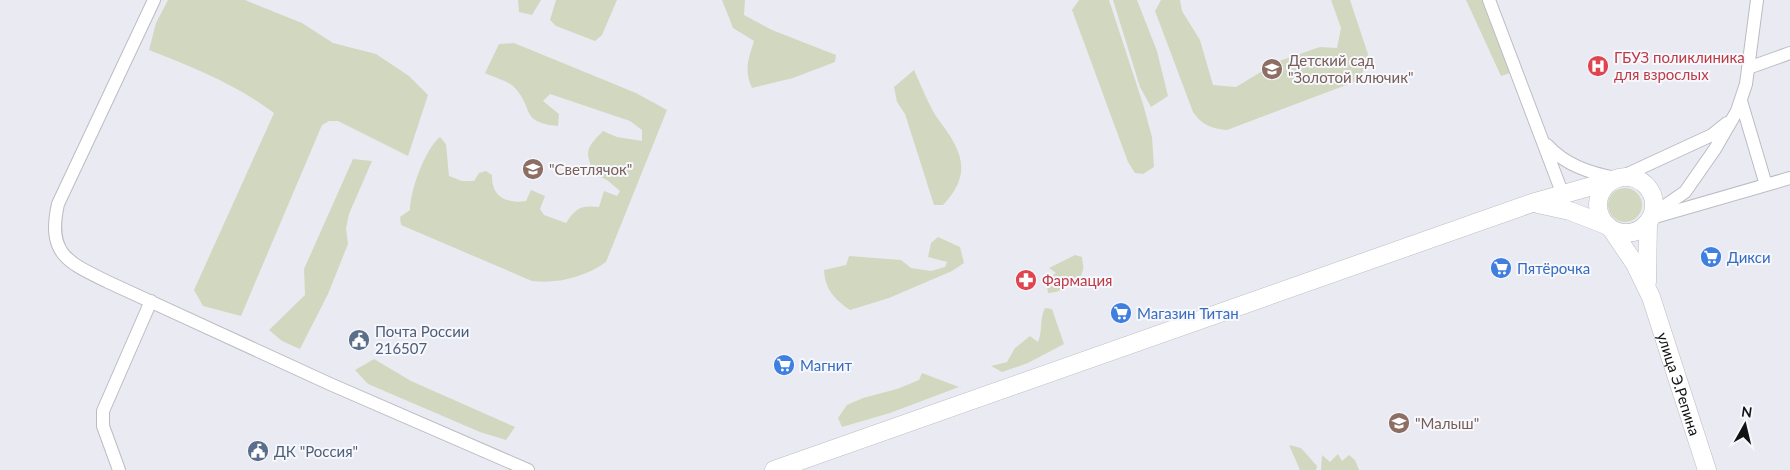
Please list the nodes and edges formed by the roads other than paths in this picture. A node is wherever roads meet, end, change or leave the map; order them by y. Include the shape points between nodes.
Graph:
1 (154, 0) edge
2 (1489, 0) edge
3 (1756, 0) edge
4 (1790, 54) edge
5 (1748, 68) junction
6 (1739, 106) junction
7 (1541, 135) junction
8 (1615, 178) junction
9 (1790, 178) edge
10 (1766, 185) junction
11 (1563, 195) junction
12 (1532, 204) junction
13 (1650, 218) junction
14 (1609, 228) junction
15 (1650, 297) junction
16 (152, 302) junction
17 (119, 470) edge
18 (528, 470) edge
19 (774, 470) edge
20 (1707, 470) edge

1 - 16 street via 58,204 53,230 62,253 78,267
2 - 7 street
3 - 5 street
4 - 5 street
5 - 6 street
6 - 8 street via 1712,135
6 - 10 street
6 - 13 street via 1715,149 1685,192
7 - 8 street via 1564,160
7 - 11 street
8 - 11 street
8 - 13 street via 1634,177 1649,189 1654,201
8 - 14 street via 1600,192 1597,206
9 - 10 street
10 - 13 street
11 - 12 street
12 - 14 street via 1563,209
12 - 19 street
13 - 14 street via 1635,232
13 - 15 street, улица Э.Репина via 1646,270
14 - 15 street, улица Э.Репина via 1635,264
15 - 20 street, улица Э.Репина
16 - 17 street via 103,411 103,426
16 - 18 street

